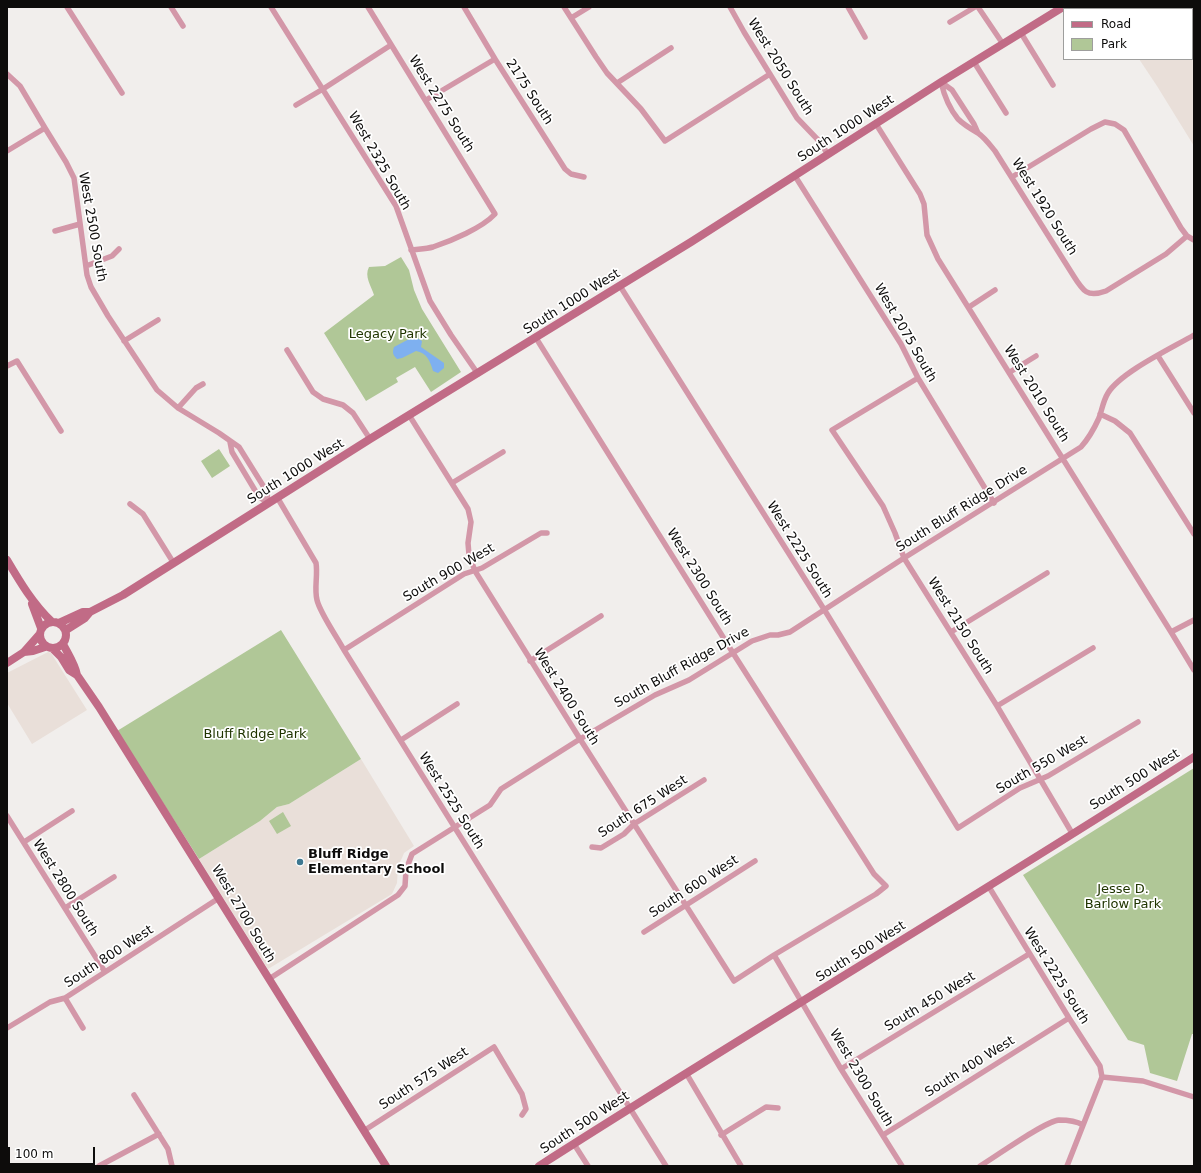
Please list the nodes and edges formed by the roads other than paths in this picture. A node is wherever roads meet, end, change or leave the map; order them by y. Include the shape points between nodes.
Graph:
1 (67, 7) edge
2 (171, 7) edge
3 (271, 7) edge
4 (368, 7) edge
5 (464, 7) edge
6 (564, 7) edge
7 (589, 7) edge
8 (730, 7) edge
9 (848, 7) edge
10 (975, 7) edge
11 (978, 7) edge
12 (1063, 7) edge
13 (571, 18) junction
14 (950, 22) dead end
15 (183, 26) dead end
16 (1021, 33) junction
17 (865, 36) dead end
18 (1003, 44) junction
19 (391, 45) junction
20 (671, 48) dead end
21 (495, 59) junction
22 (974, 62) junction
23 (7, 74) edge
24 (770, 74) junction
25 (941, 82) junction
26 (617, 83) junction
27 (1053, 85) dead end
28 (323, 90) junction
29 (122, 92) dead end
30 (426, 100) junction
31 (296, 105) dead end
32 (1006, 113) dead end
33 (876, 124) junction
34 (45, 128) junction
35 (978, 134) junction
36 (7, 151) edge
37 (828, 155) junction
38 (795, 176) junction
39 (584, 177) dead end
40 (1012, 177) junction
41 (80, 224) junction
42 (55, 231) dead end
43 (1187, 236) junction
44 (1194, 240) edge
45 (119, 249) dead end
46 (411, 250) junction
47 (86, 266) junction
48 (620, 286) junction
49 (995, 290) dead end
50 (968, 307) junction
51 (158, 320) dead end
52 (1194, 335) edge
53 (536, 338) junction
54 (124, 341) junction
55 (287, 350) dead end
56 (1036, 356) dead end
57 (1158, 356) junction
58 (7, 366) edge
59 (1010, 372) junction
60 (478, 374) junction
61 (918, 378) junction
62 (203, 384) dead end
63 (178, 408) junction
64 (1194, 413) edge
65 (1100, 414) junction
66 (409, 415) junction
67 (61, 430) dead end
68 (370, 439) junction
69 (230, 442) junction
70 (504, 452) dead end
71 (1063, 458) junction
72 (452, 483) junction
73 (277, 498) junction
74 (994, 502) junction
75 (268, 503) junction
76 (130, 504) dead end
77 (547, 533) dead end
78 (1194, 534) edge
79 (904, 558) junction
80 (7, 560) edge
81 (173, 562) junction
82 (475, 571) junction
83 (1047, 573) dead end
84 (28, 594) junction
85 (824, 610) junction
86 (90, 612) junction
87 (601, 616) dead end
88 (1194, 620) edge
89 (56, 623) junction
90 (66, 630) junction
91 (40, 632) junction
92 (951, 632) junction
93 (1171, 632) junction
94 (63, 644) junction
95 (49, 648) junction
96 (1093, 648) dead end
97 (344, 650) junction
98 (24, 652) junction
99 (733, 653) junction
100 (530, 660) junction
101 (7, 663) edge
102 (1194, 670) edge
103 (77, 675) junction
104 (458, 704) dead end
105 (997, 706) junction
106 (1138, 722) dead end
107 (580, 739) junction
108 (401, 740) junction
109 (1194, 757) edge
110 (704, 780) dead end
111 (1041, 780) junction
112 (72, 811) dead end
113 (7, 816) edge
114 (634, 824) junction
115 (455, 827) junction
116 (958, 828) joint
117 (1072, 833) junction
118 (24, 842) junction
119 (592, 847) dead end
120 (755, 861) dead end
121 (114, 877) dead end
122 (989, 887) junction
123 (220, 898) junction
124 (686, 906) junction
125 (65, 908) junction
126 (644, 932) dead end
127 (1030, 954) junction
128 (774, 955) junction
129 (105, 972) junction
130 (269, 979) junction
131 (65, 998) junction
132 (802, 1002) junction
133 (1069, 1018) junction
134 (7, 1028) edge
135 (83, 1028) dead end
136 (842, 1069) junction
137 (686, 1073) junction
138 (1102, 1077) junction
139 (134, 1095) dead end
140 (1194, 1097) edge
141 (630, 1108) junction
142 (778, 1108) dead end
143 (522, 1115) dead end
144 (1083, 1125) junction
145 (365, 1130) junction
146 (159, 1134) junction
147 (882, 1134) junction
148 (721, 1135) junction
149 (574, 1144) junction
150 (99, 1166) edge
151 (172, 1166) edge
152 (386, 1166) edge
153 (539, 1166) edge
154 (588, 1166) edge
155 (666, 1166) edge
156 (741, 1166) edge
157 (902, 1166) edge
158 (980, 1166) edge
159 (1067, 1166) edge

1 - 29 street
2 - 15 street
3 - 28 street, West 2325 South
4 - 19 street, West 2275 South
5 - 21 street, 2175 South
6 - 13 street
7 - 13 street
8 - 24 street, West 2050 South
9 - 17 street
10 - 14 street
11 - 18 street
12 - 16 main road, South 1000 West
13 - 26 street via 596,58
16 - 18 main road, South 1000 West
16 - 27 street
18 - 22 main road, South 1000 West
19 - 28 street
19 - 30 street, West 2275 South
20 - 26 street
21 - 30 street
21 - 39 street, 2175 South via 565,169 571,174
22 - 25 main road, South 1000 West
22 - 32 street
23 - 34 street, West 2500 South via 20,86
24 - 26 street via 665,141
24 - 37 street, West 2050 South via 797,118 821,143
25 - 33 main road, South 1000 West
25 - 35 street, West 1920 South via 952,90
25 - 35 street, West 1920 South via 944,96 958,118
28 - 31 street
28 - 46 street, West 2325 South via 396,206
30 - 46 street, West 2275 South via 495,214 476,229 432,247
33 - 37 main road, South 1000 West
33 - 50 street, West 2010 South via 920,194 930,244
34 - 36 street
34 - 41 street, West 2500 South via 74,178
35 - 40 street, West 1920 South via 990,144
37 - 38 main road, South 1000 West
38 - 48 main road, South 1000 West
38 - 61 street, West 2075 South via 901,344
40 - 43 street via 1091,129 1105,122 1112,122 1124,130
40 - 43 street, West 1920 South via 1082,290 1088,293 1106,291 1166,254
41 - 42 street
41 - 47 street, West 2500 South
43 - 44 street
45 - 47 street via 112,256
46 - 60 street, West 2325 South via 430,301
47 - 54 street, West 2500 South via 91,287
48 - 53 main road, South 1000 West
48 - 85 street, West 2225 South
49 - 50 street
50 - 59 street, West 2010 South
51 - 54 street
52 - 57 street, South Bluff Ridge Drive
53 - 60 main road, South 1000 West
53 - 99 street, West 2300 South
54 - 63 street, West 2500 South via 157,390
55 - 68 street via 313,392 324,399 343,405 353,413
56 - 59 street
57 - 64 street
57 - 65 street, South Bluff Ridge Drive via 1114,385 1104,400
58 - 67 street via 17,361
59 - 71 street, West 2010 South
60 - 66 main road, South 1000 West
61 - 74 street, West 2075 South
61 - 79 street, West 2150 South via 832,430 883,506
62 - 63 street
63 - 69 street, West 2500 South
65 - 71 street, South Bluff Ridge Drive via 1081,447
65 - 78 street via 1116,421 1130,433
66 - 68 main road, South 1000 West
66 - 72 street, West 2400 South
68 - 73 main road, South 1000 West
69 - 75 street via 232,452 255,490
69 - 75 street, West 2500 South via 239,447 267,491
70 - 72 street
71 - 74 street, South Bluff Ridge Drive
71 - 93 street, West 2010 South
72 - 82 street, West 2400 South via 468,509 471,522 469,556
73 - 75 main road, South 1000 West
73 - 97 street, West 2525 South via 316,563 317,602
74 - 79 street, South Bluff Ridge Drive
75 - 81 main road, South 1000 West
76 - 81 street via 143,514
77 - 82 street, South 900 West via 541,533
79 - 85 street, South Bluff Ridge Drive
79 - 92 street, West 2150 South
80 - 84 main road
81 - 86 main road, South 1000 West via 123,595
82 - 97 street, South 900 West via 464,574
82 - 100 street, West 2400 South
83 - 92 street
84 - 89 main road via 42,613
84 - 91 main road
85 - 99 street, South Bluff Ridge Drive via 790,632 759,638
85 - 116 street, West 2225 South
86 - 89 main road, South 1000 West via 83,612
86 - 90 main road, South 1000 West
87 - 100 street
88 - 93 street
89 - 90 main road
89 - 91 main road via 46,624
90 - 94 main road
91 - 95 main road via 41,642
91 - 98 main road
92 - 105 street, West 2150 South
93 - 102 street, West 2010 South
94 - 95 main road
94 - 103 main road, West 2700 South
95 - 98 main road
95 - 103 main road, West 2700 South
96 - 105 street
97 - 108 street, West 2525 South
98 - 101 main road
99 - 107 street, South Bluff Ridge Drive
99 - 128 street, West 2300 South via 874,874 886,886
100 - 107 street, West 2400 South
103 - 123 main road, West 2700 South
104 - 108 street
105 - 111 street, West 2150 South
106 - 111 street, South 550 West
107 - 114 street, West 2400 South
107 - 115 street, South Bluff Ridge Drive via 501,789 490,805
108 - 115 street, West 2525 South
109 - 117 main road, South 500 West
110 - 114 street, South 675 West
111 - 116 street, South 550 West via 1020,788
111 - 117 street, West 2150 South
112 - 118 street
113 - 118 street, West 2800 South
114 - 119 street, South 675 West via 624,834 600,848
114 - 124 street, West 2400 South
115 - 130 street, South Bluff Ridge Drive via 412,854 406,870 405,886 398,895
115 - 141 street, West 2525 South
117 - 122 main road, South 500 West
118 - 125 street, West 2800 South
120 - 124 street, South 600 West
121 - 125 street
122 - 127 street, West 2225 South
122 - 132 main road, South 500 West
123 - 129 street, South 800 West
123 - 130 main road, West 2700 South
124 - 126 street, South 600 West
124 - 128 street, West 2400 South via 734,981
125 - 129 street, West 2800 South
127 - 133 street, West 2225 South
127 - 136 street, South 450 West
128 - 132 street, West 2300 South
129 - 131 street, South 800 West
130 - 145 main road, West 2700 South
131 - 134 street, South 800 West via 50,1002
131 - 135 street
132 - 136 street, West 2300 South
132 - 137 main road, South 500 West
133 - 138 street, West 2225 South via 1100,1066
133 - 147 street, South 400 West
136 - 147 street, West 2300 South
137 - 141 main road, South 500 West
137 - 148 street
138 - 140 street via 1143,1080
138 - 144 street
139 - 146 street
141 - 149 main road, South 500 West
141 - 155 street
142 - 148 street via 766,1107
143 - 145 street, South 575 West via 526,1109 522,1094 494,1047
144 - 158 street via 1076,1121 1057,1120
144 - 159 street
145 - 152 main road, West 2700 South
146 - 150 street
146 - 151 street via 168,1149
147 - 157 street, West 2300 South
148 - 156 street
149 - 153 main road, South 500 West
149 - 154 street

